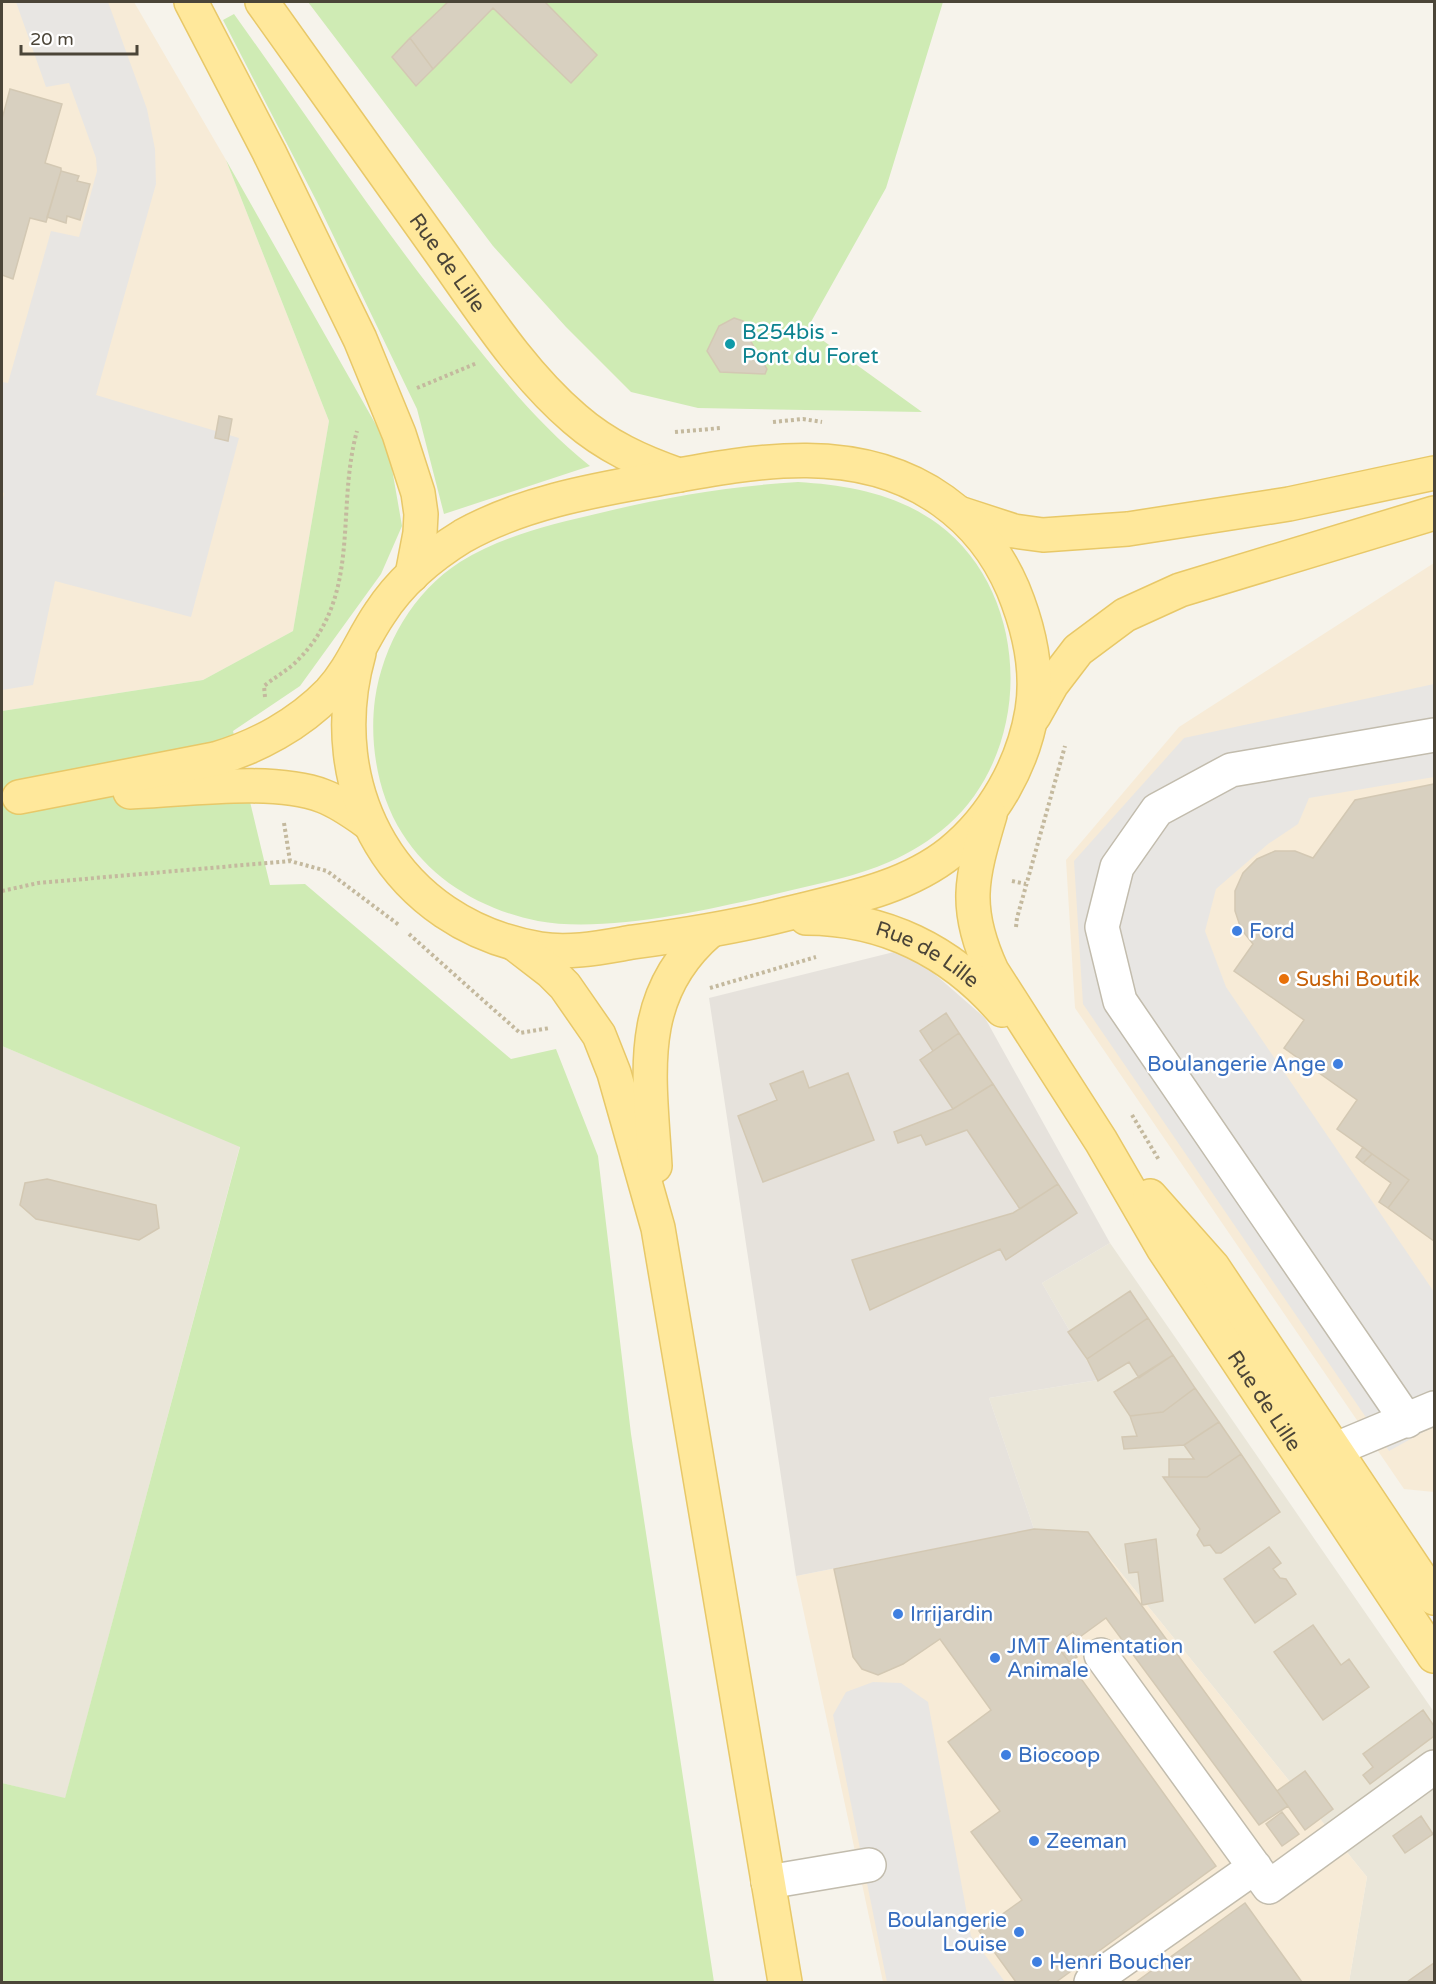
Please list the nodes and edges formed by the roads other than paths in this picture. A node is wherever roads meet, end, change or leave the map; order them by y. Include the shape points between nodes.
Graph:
1 (191, 2) edge
2 (262, 2) edge
3 (1434, 473) edge
4 (679, 475) junction
5 (1434, 513) edge
6 (960, 514) junction
7 (412, 575) junction
8 (359, 653) junction
9 (1029, 726) junction
10 (1434, 735) edge
11 (10, 798) edge
12 (993, 804) junction
13 (367, 822) junction
14 (769, 918) junction
15 (710, 931) junction
16 (512, 942) junction
17 (1049, 1063) junction
18 (1101, 1141) junction
19 (658, 1228) junction
20 (1421, 1414) edge
21 (1336, 1449) junction
22 (1307, 1465) junction
23 (1434, 1598) edge
24 (1101, 1655) dead end
25 (1434, 1656) edge
26 (1434, 1767) edge
27 (869, 1865) dead end
28 (1255, 1867) junction
29 (768, 1882) junction
30 (785, 1983) edge
31 (1091, 1983) edge

1 - 7 main road via 355,328 399,434 416,484 420,514
2 - 4 main road, Rue de Lille via 532,375 597,436 642,462
3 - 6 main road via 1289,504 1128,529 1043,535 1014,531
4 - 6 main road via 811,459 848,462 914,482
4 - 7 main road via 575,495 493,521 441,550
5 - 9 main road via 1180,590 1125,615 1093,636 1065,664
6 - 9 main road via 994,553 1021,610 1033,665
7 - 8 main road via 379,614
8 - 11 main road via 330,692 291,723 241,752
8 - 13 main road via 351,681 348,734 351,763
9 - 12 main road via 1018,760
10 - 20 lane via 1231,770 1157,810 1116,867 1102,927 1120,1000
11 - 13 main road via 278,788 323,796
12 - 14 main road via 950,853 914,875 842,900
12 - 17 main road, Rue de Lille via 973,885 973,923 992,971
13 - 16 main road via 398,868 420,892 469,924
14 - 15 main road
14 - 17 main road, Rue de Lille via 860,922 916,941 976,982
15 - 16 main road via 575,950 540,949
15 - 19 main road via 682,961 656,1009 650,1083
16 - 19 main road via 565,986 598,1035 614,1073
17 - 18 main road, Rue de Lille
18 - 21 main road, Rue de Lille via 1213,1267
18 - 22 main road, Rue de Lille via 1163,1248
19 - 29 main road
20 - 21 lane
21 - 22 lane
21 - 23 main road, Rue de Lille
22 - 25 main road, Rue de Lille
24 - 28 lane
26 - 28 lane via 1269,1887
27 - 29 lane
28 - 31 lane
29 - 30 main road

